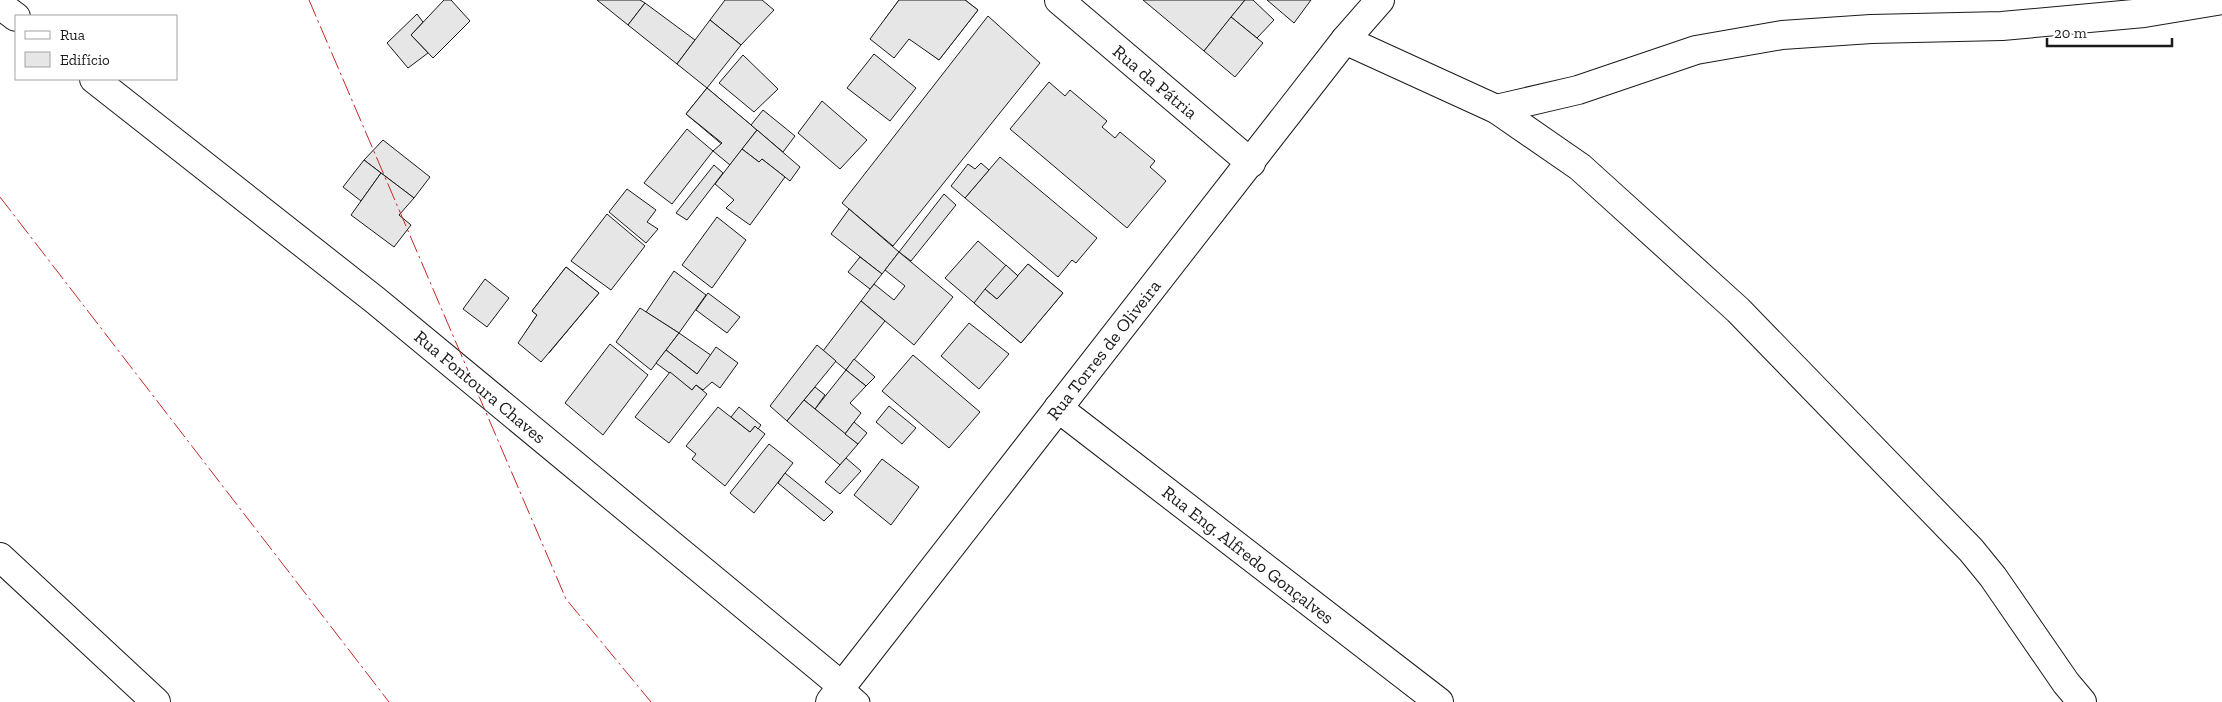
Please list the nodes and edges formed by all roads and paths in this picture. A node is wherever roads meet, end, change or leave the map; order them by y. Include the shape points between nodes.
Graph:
1 (1059, 0) edge
2 (1380, 0) edge
3 (2222, 0) edge
4 (0, 5) edge
5 (15, 17) edge
6 (1345, 40) junction
7 (95, 80) edge
8 (1496, 109) junction
9 (1250, 163) junction
10 (1058, 408) junction
11 (0, 557) edge
12 (844, 697) edge
13 (156, 702) edge
14 (1439, 702) edge
15 (2082, 702) edge

1 - 9 street, Rua da Pátria
2 - 6 street, Rua Torres de Oliveira
3 - 8 street via 2144,13 2002,26 1782,35 1696,50 1578,90
4 - 5 street
6 - 8 street
6 - 9 street, Rua Torres de Oliveira
7 - 12 street, Rua Fontoura Chaves via 374,300
8 - 15 street via 1580,167 1738,310 1971,550
9 - 10 street, Rua Torres de Oliveira
10 - 12 street, Rua Torres de Oliveira
10 - 14 street, Rua Eng. Alfredo Gonçalves
11 - 13 street

